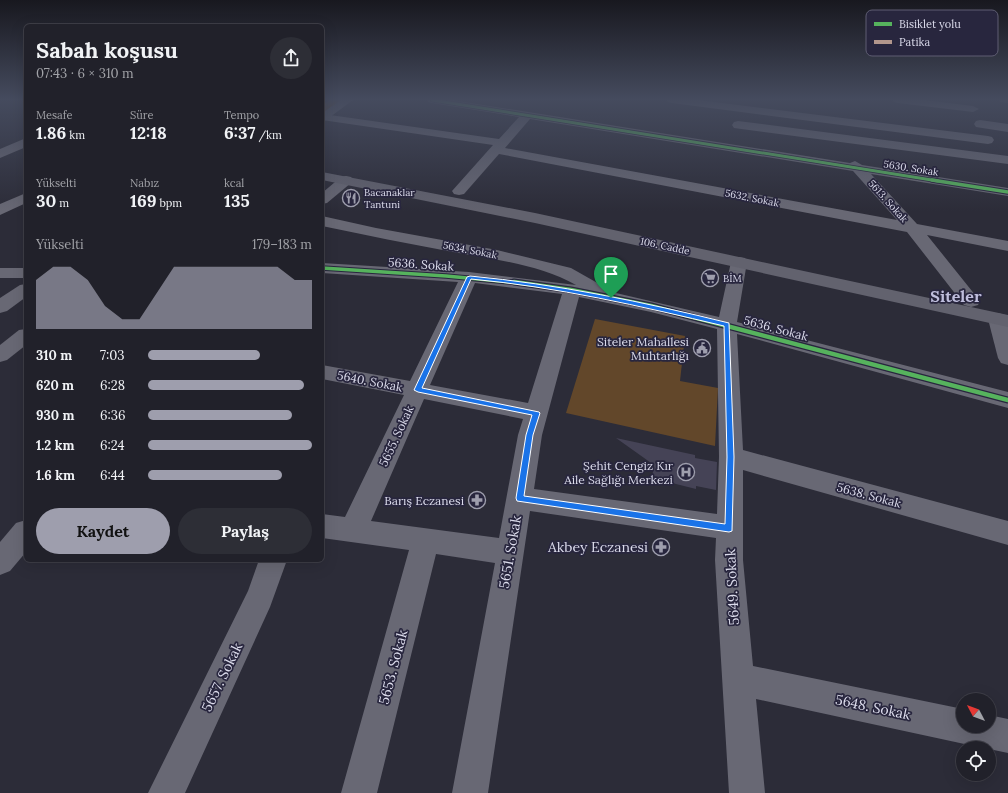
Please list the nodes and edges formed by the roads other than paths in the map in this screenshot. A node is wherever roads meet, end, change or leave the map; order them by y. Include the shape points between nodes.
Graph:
1 (458, 137) edge
2 (507, 137) edge
3 (664, 137) edge
4 (832, 137) joint
5 (965, 137) edge
6 (987, 137) edge
7 (988, 140) junction
8 (24, 143) edge
9 (499, 146) junction
10 (0, 154) edge
11 (1003, 159) edge
12 (324, 164) edge
13 (858, 168) junction
14 (324, 176) edge
15 (346, 180) junction
16 (459, 191) junction
17 (1008, 192) edge
18 (24, 198) edge
19 (324, 198) edge
20 (0, 210) edge
21 (324, 221) edge
22 (913, 229) junction
23 (1008, 246) edge
24 (739, 262) junction
25 (324, 268) edge
26 (0, 273) edge
27 (24, 273) edge
28 (470, 277) junction
29 (24, 290) edge
30 (572, 291) junction
31 (611, 298) junction
32 (971, 301) junction
33 (0, 307) edge
34 (1005, 316) edge
35 (727, 325) junction
36 (24, 337) edge
37 (0, 355) edge
38 (1008, 358) edge
39 (324, 372) edge
40 (418, 390) junction
41 (1008, 400) edge
42 (536, 413) junction
43 (731, 457) junction
44 (519, 498) junction
45 (324, 526) edge
46 (729, 528) junction
47 (353, 530) junction
48 (1008, 533) edge
49 (24, 534) edge
50 (426, 540) junction
51 (510, 552) junction
52 (3, 556) edge
53 (272, 562) edge
54 (738, 678) junction
55 (1008, 736) edge
56 (166, 793) edge
57 (359, 793) edge
58 (470, 793) edge
59 (747, 793) edge

1 - 9 street, 5632. Sokak
2 - 9 street
3 - 13 street, 5630. Sokak
4 - 11 street
4 - 13 street, 5613. Sokak
5 - 7 street
6 - 7 street
7 - 11 street
8 - 10 street
9 - 16 street
9 - 22 street, 5632. Sokak
12 - 16 main road, 106. Cadde
13 - 17 street, 5630. Sokak
13 - 22 street, 5613. Sokak
14 - 15 main road, 106. Cadde
15 - 19 street
15 - 24 main road, 106. Cadde
16 - 32 main road, 106. Cadde
18 - 20 street
21 - 31 street, 5634. Sokak via 497,255 565,272
22 - 23 street, 5632. Sokak
22 - 32 street, 5613. Sokak
24 - 34 main road, 106. Cadde
24 - 35 street, 5649. Sokak
25 - 28 street, 5636. Sokak
26 - 27 street
28 - 30 street, 5636. Sokak
28 - 40 street, 5655. Sokak
29 - 33 street
30 - 31 street, 5636. Sokak
30 - 42 street, 5651. Sokak
31 - 35 street, 5636. Sokak
32 - 34 main road, 106. Cadde
34 - 38 street
35 - 41 street, 5636. Sokak
35 - 43 street, 5649. Sokak
36 - 37 street
39 - 40 street, 5640. Sokak
40 - 42 street, 5640. Sokak
40 - 47 street, 5655. Sokak
42 - 44 street, 5651. Sokak
43 - 46 street, 5649. Sokak
43 - 48 street, 5638. Sokak
44 - 46 street
44 - 51 street, 5651. Sokak
45 - 47 street
46 - 54 street, 5649. Sokak
47 - 50 street
49 - 52 street
50 - 51 street
50 - 57 street, 5653. Sokak
51 - 58 street, 5651. Sokak
53 - 56 street, 5657. Sokak via 260,597
54 - 55 street, 5648. Sokak
54 - 59 street, 5649. Sokak

